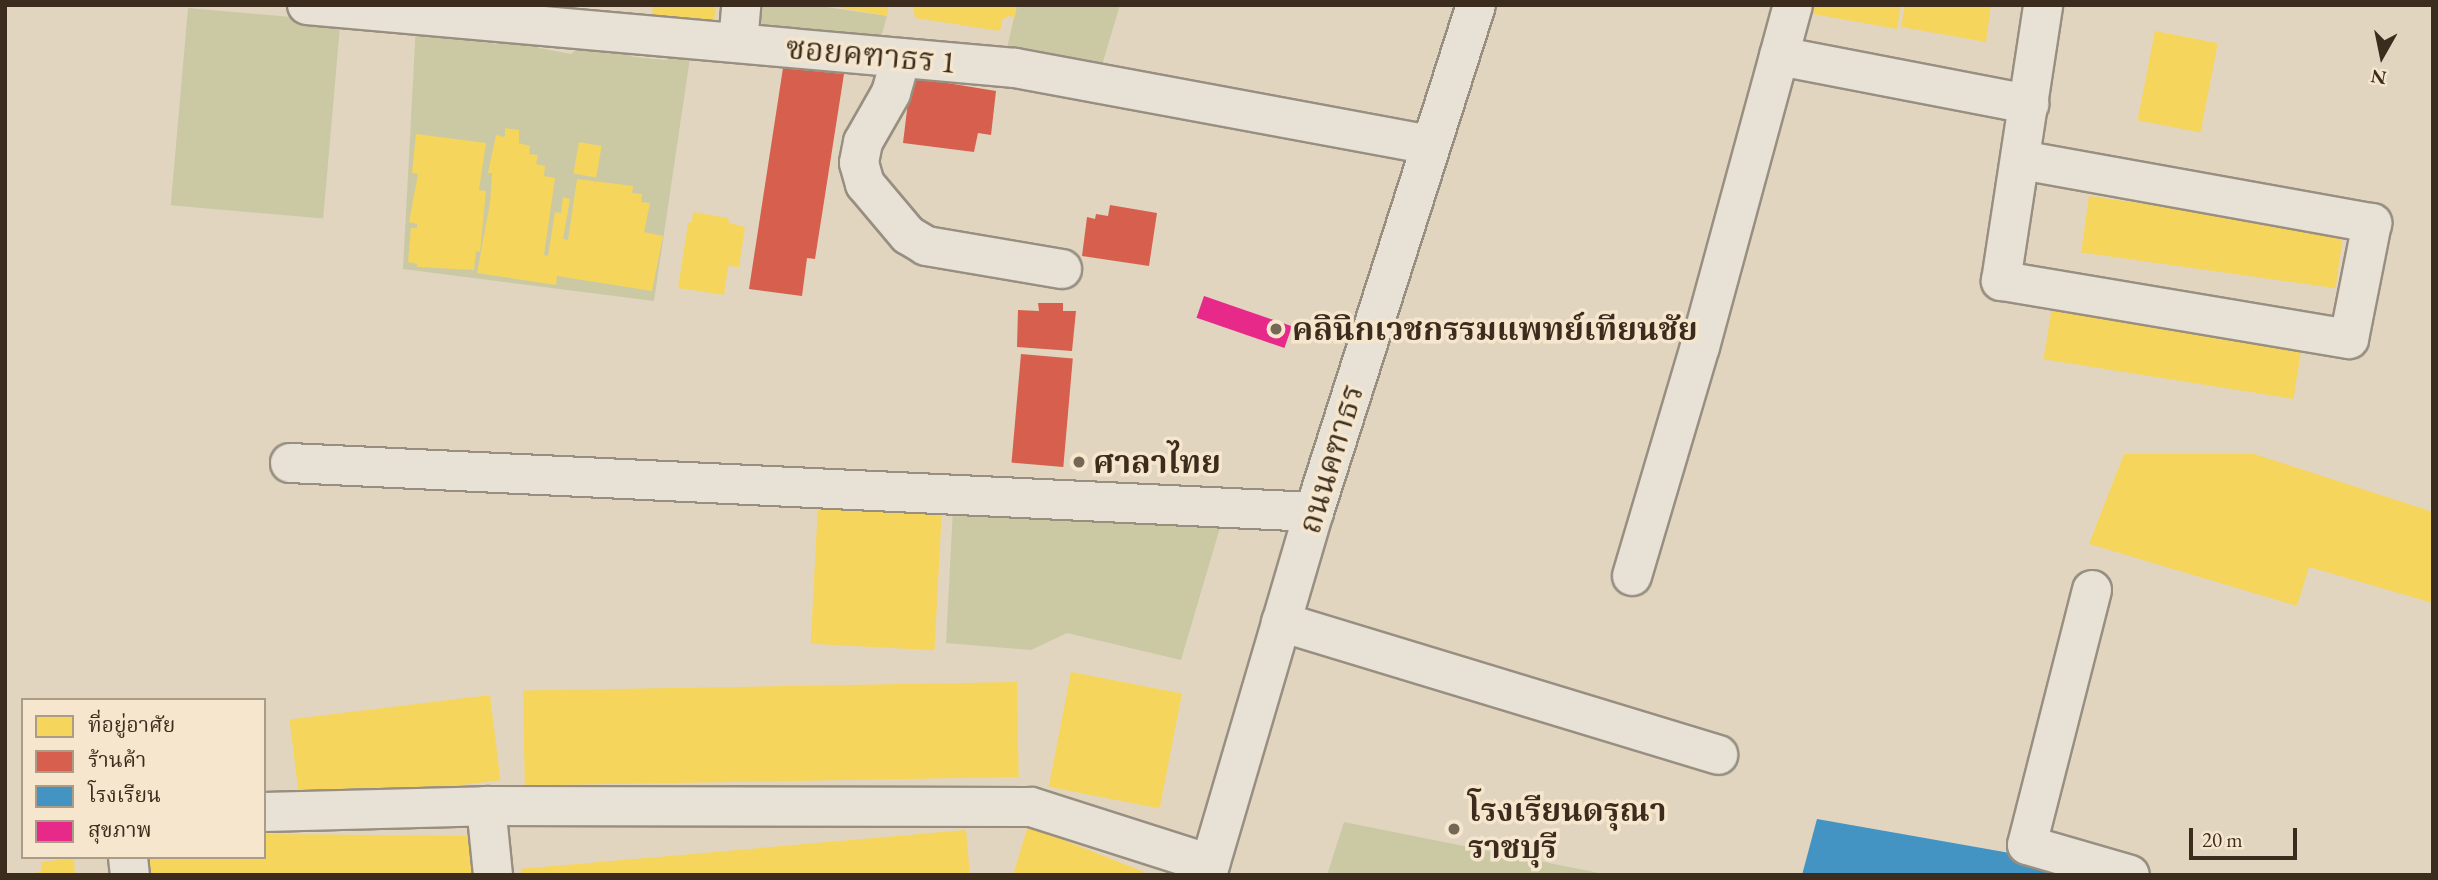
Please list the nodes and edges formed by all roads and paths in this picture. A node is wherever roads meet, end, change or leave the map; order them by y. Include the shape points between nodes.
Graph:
1 (307, 5) edge
2 (741, 5) edge
3 (1476, 5) edge
4 (1793, 5) edge
5 (2043, 5) edge
6 (738, 43) junction
7 (1779, 56) junction
8 (901, 58) junction
9 (2029, 104) junction
10 (1430, 145) junction
11 (2021, 160) junction
12 (1062, 269) dead end
13 (290, 463) dead end
14 (1314, 512) junction
15 (1632, 576) dead end
16 (2092, 590) dead end
17 (1281, 622) junction
18 (1718, 755) dead end
19 (486, 806) junction
20 (266, 812) edge
21 (1208, 869) edge
22 (493, 875) edge
23 (2130, 875) edge

1 - 6 street, ซอยคฑาธร 1
2 - 6 street
3 - 10 street, ถนนคฑาธร
4 - 7 street
5 - 9 street
6 - 8 street, ซอยคฑาธร 1
7 - 9 street
7 - 15 street
8 - 10 street, ซอยคฑาธร 1 via 1015,68
8 - 12 street via 891,93 863,142 859,163 865,184 908,235 926,246
9 - 11 street
10 - 14 street, ถนนคฑาธร
11 - 11 street via 2372,223 2349,339 2001,281
13 - 14 street
14 - 17 street, ถนนคฑาธร
16 - 23 street via 2027,845
17 - 18 street
17 - 21 street, ถนนคฑาธร
19 - 20 street
19 - 21 street via 1031,807
19 - 22 street

